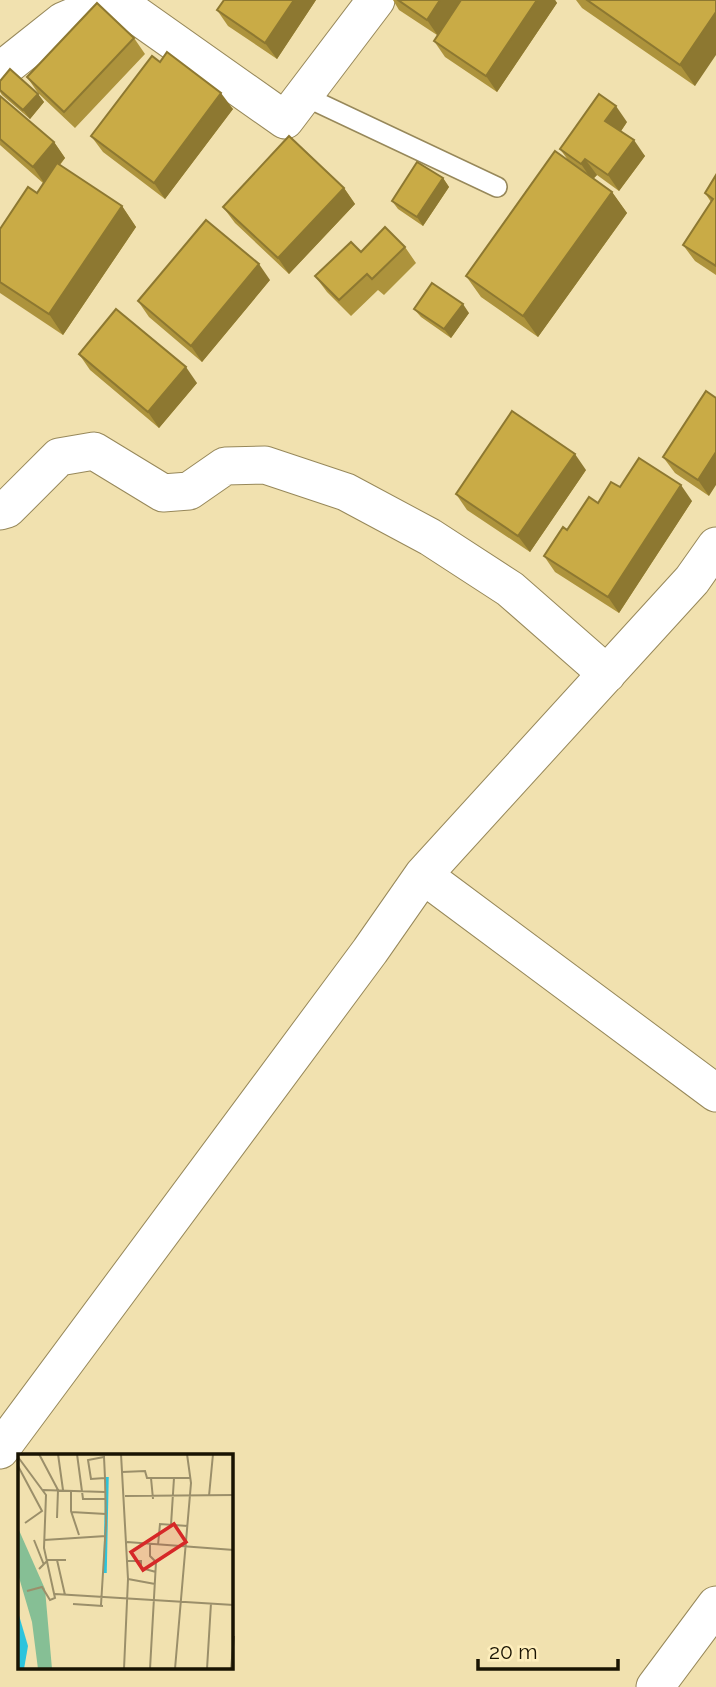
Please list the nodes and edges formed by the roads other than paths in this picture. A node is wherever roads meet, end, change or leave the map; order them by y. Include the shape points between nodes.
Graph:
1 (114, 0) edge
2 (376, 0) edge
3 (0, 71) edge
4 (304, 96) junction
5 (498, 187) dead end
6 (0, 512) edge
7 (716, 546) edge
8 (607, 674) junction
9 (423, 875) junction
10 (716, 1093) edge
11 (0, 1450) edge
12 (716, 1605) edge
13 (655, 1687) edge

1 - 3 street via 63,21
1 - 4 street via 285,120
2 - 4 street
4 - 5 lane
6 - 8 street via 59,457 94,452 163,493 189,491 225,466 265,465 346,492 430,537 510,589
7 - 8 street via 692,580
8 - 9 street
9 - 10 street
9 - 11 street
12 - 13 street

